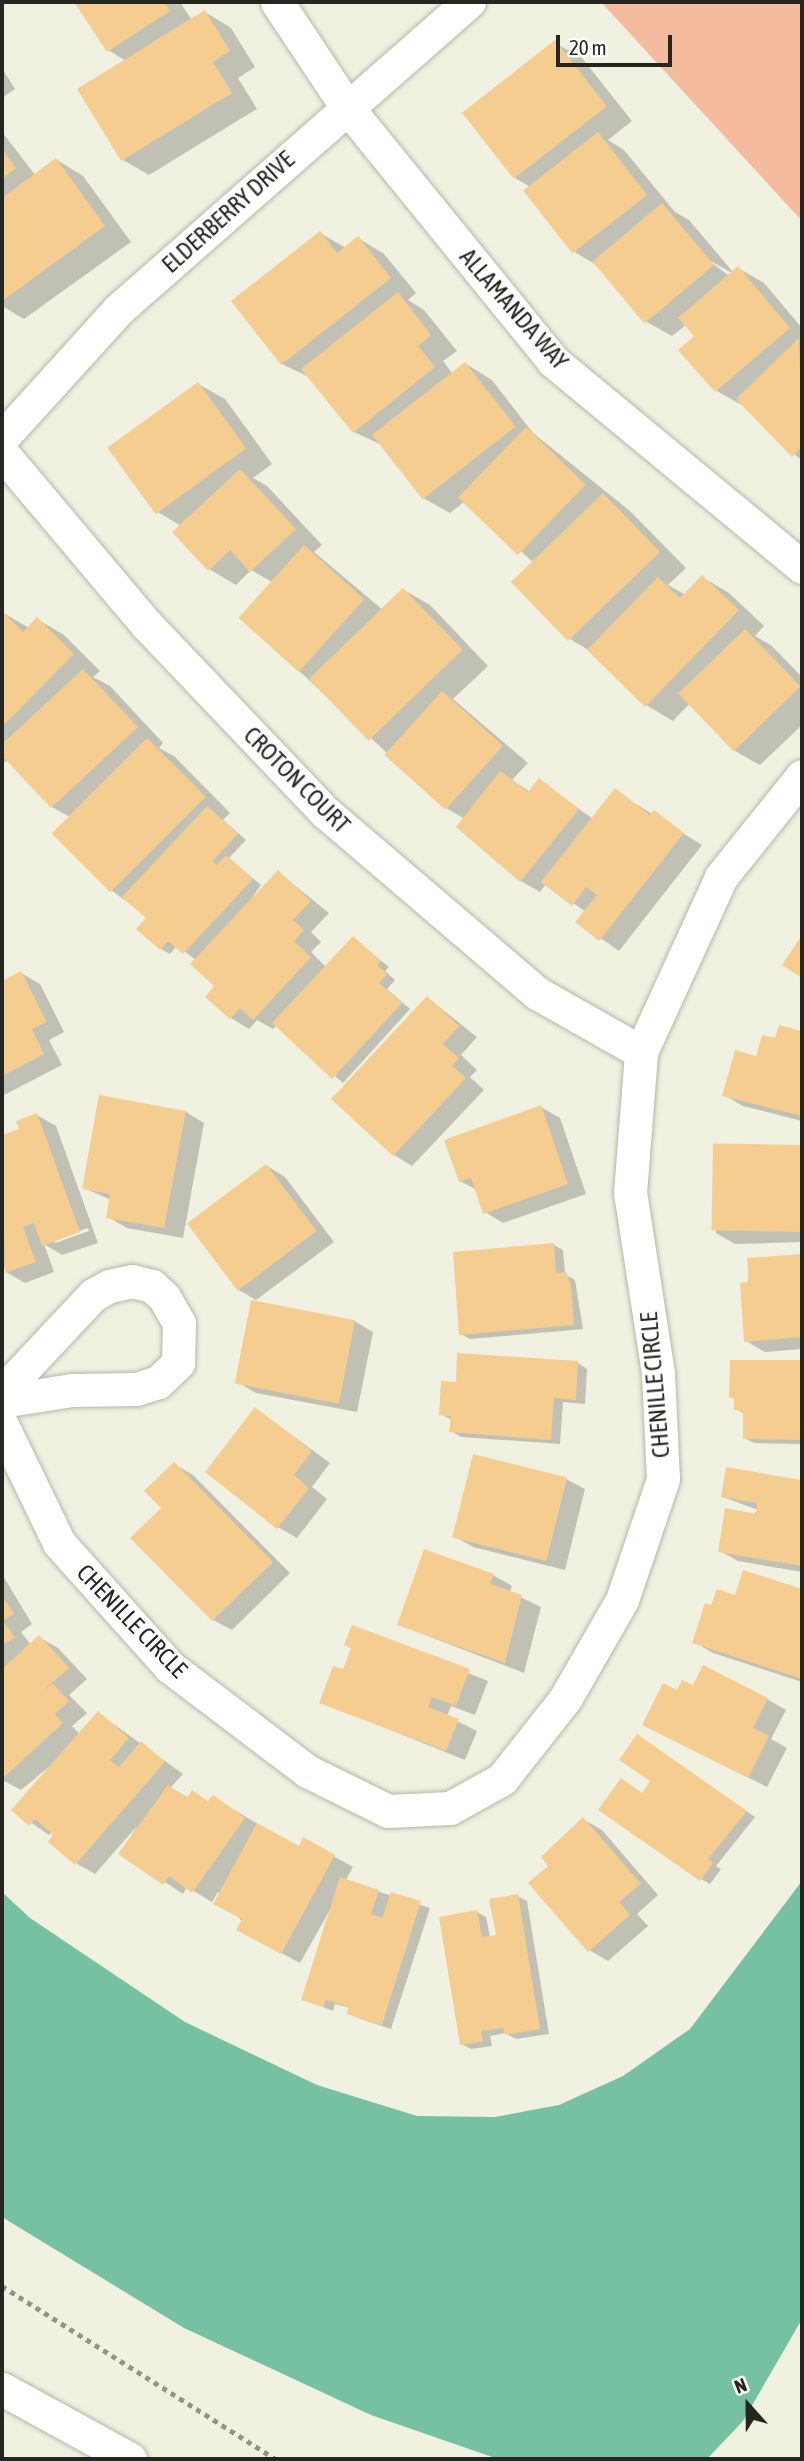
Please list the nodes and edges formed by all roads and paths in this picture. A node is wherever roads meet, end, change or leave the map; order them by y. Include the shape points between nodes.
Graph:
1 (277, 2) edge
2 (469, 2) edge
3 (346, 106) junction
4 (2, 438) edge
5 (2, 453) edge
6 (802, 567) edge
7 (802, 776) edge
8 (641, 1052) junction
9 (2, 1392) edge
10 (2, 1401) edge
11 (2, 1425) edge
12 (2, 2286) edge
13 (2, 2389) edge
14 (130, 2459) edge
15 (276, 2459) edge

1 - 3 street, ALLAMANDA WAY
2 - 3 street, ELDERBERRY DRIVE
3 - 4 street, ELDERBERRY DRIVE via 119,309
3 - 6 street, ALLAMANDA WAY via 553,361
5 - 8 street, CROTON COURT via 146,625 325,812 537,993
7 - 8 street, CHENILLE CIRCLE via 721,877
8 - 11 street, CHENILLE CIRCLE via 630,1193 659,1373 663,1479 622,1600 565,1699 502,1779 450,1808 388,1811 307,1771 170,1667 59,1543
9 - 10 street via 93,1295 109,1286 132,1281 152,1286 179,1323 178,1363 158,1382 136,1389 72,1390
12 - 15 path
13 - 14 street

